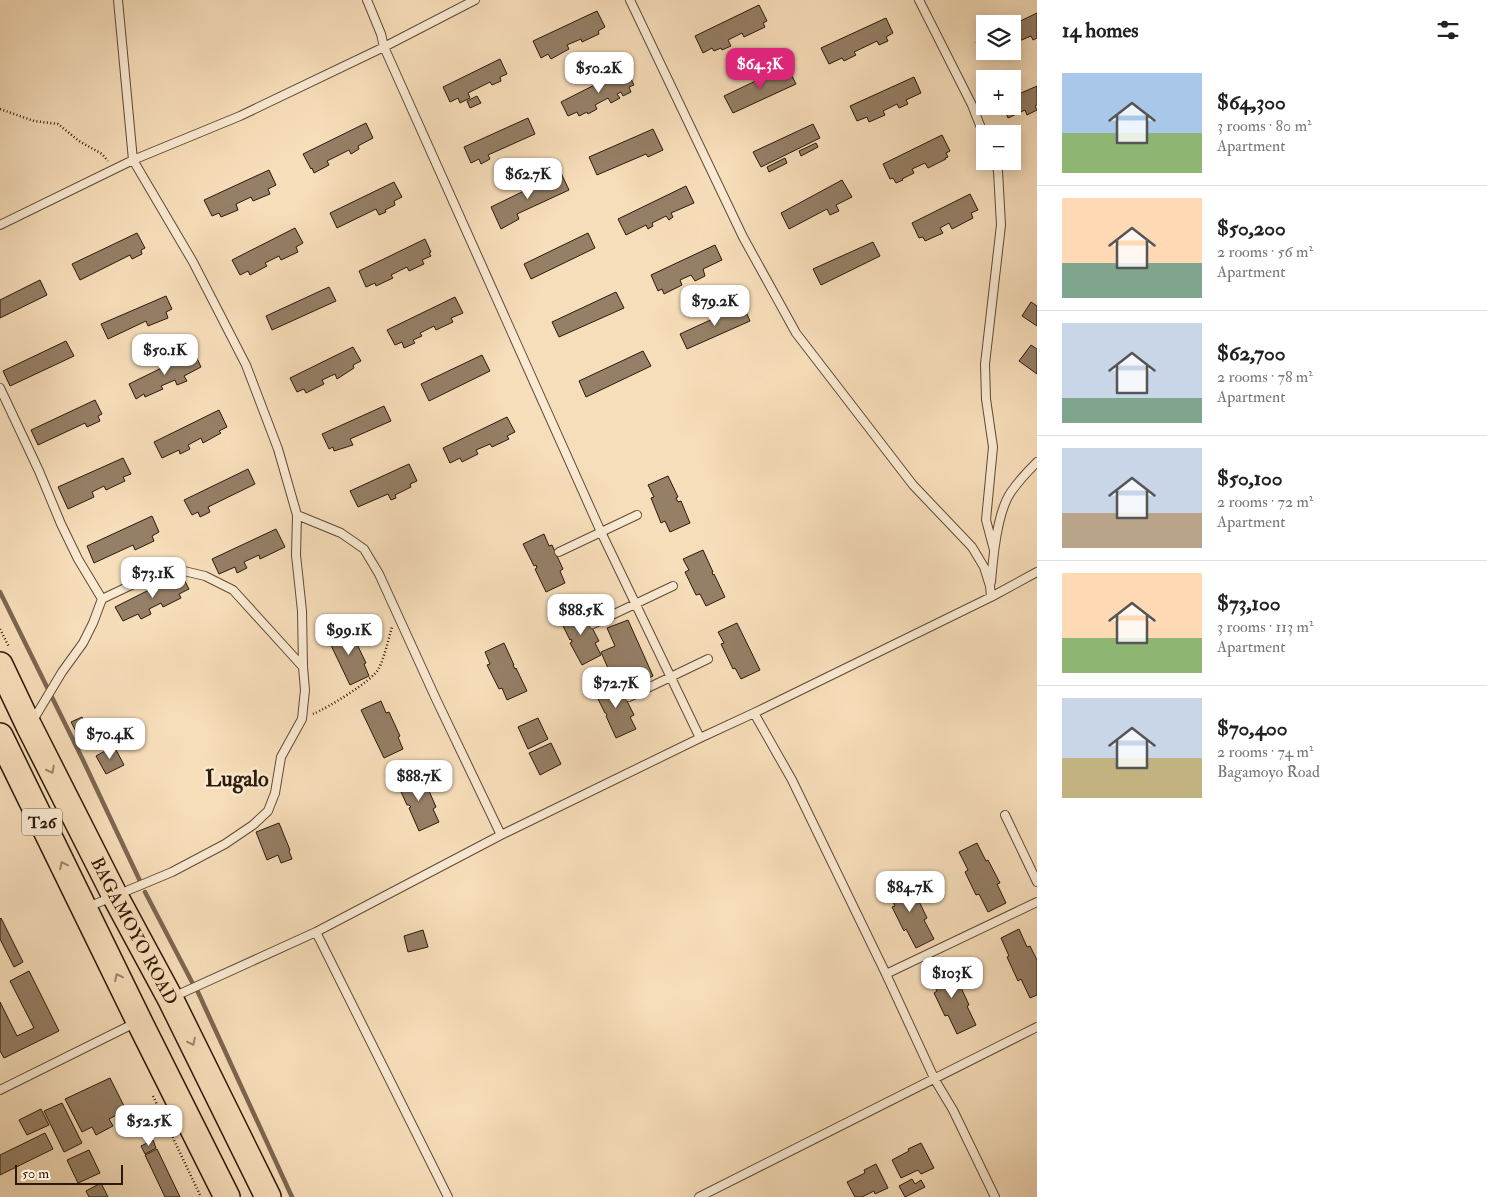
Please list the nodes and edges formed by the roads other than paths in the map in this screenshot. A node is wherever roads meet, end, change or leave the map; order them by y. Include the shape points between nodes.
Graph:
1 (118, 0) edge
2 (366, 0) edge
3 (475, 0) edge
4 (630, 0) edge
5 (919, 0) edge
6 (384, 47) junction
7 (980, 125) edge
8 (133, 160) junction
9 (998, 170) edge
10 (0, 225) edge
11 (0, 388) edge
12 (1037, 462) edge
13 (637, 515) dead end
14 (297, 516) junction
15 (601, 532) junction
16 (994, 550) junction
17 (559, 552) dead end
18 (1037, 572) edge
19 (673, 586) dead end
20 (990, 586) junction
21 (991, 597) junction
22 (102, 599) junction
23 (635, 603) junction
24 (593, 624) dead end
25 (708, 659) dead end
26 (0, 665) edge
27 (303, 667) junction
28 (671, 677) junction
29 (629, 697) dead end
30 (754, 713) junction
31 (29, 726) junction
32 (0, 736) edge
33 (700, 738) junction
34 (1005, 815) dead end
35 (501, 835) junction
36 (1037, 882) edge
37 (115, 896) junction
38 (1037, 902) edge
39 (85, 909) junction
40 (316, 932) junction
41 (886, 974) junction
42 (170, 998) junction
43 (139, 1021) junction
44 (1037, 1027) edge
45 (935, 1080) junction
46 (0, 1090) edge
47 (228, 1197) edge
48 (268, 1197) edge
49 (448, 1197) edge
50 (699, 1197) edge
51 (995, 1197) edge

1 - 8 lane
2 - 6 lane
3 - 6 lane
4 - 20 lane via 743,237 796,333 912,485 972,547 984,567
5 - 7 lane
6 - 8 lane via 240,116
6 - 15 lane
8 - 10 lane
8 - 14 lane via 193,262 246,365 278,449
9 - 16 lane via 1001,225 985,364 993,447 986,520
11 - 22 lane via 61,524
12 - 16 lane via 1010,493 1003,508
13 - 15 lane
14 - 27 lane via 296,556 302,611
14 - 35 lane via 341,533 364,549 379,574
15 - 17 lane
15 - 23 lane
16 - 20 lane
18 - 21 lane
19 - 23 lane
20 - 21 lane
21 - 30 lane
22 - 27 lane via 167,572 184,571 205,576 233,590
22 - 31 lane via 94,623
23 - 24 lane
23 - 28 lane
25 - 28 lane
26 - 31 highway, BAGAMOYO ROAD / T26
27 - 37 lane via 302,719 281,757 275,793 268,811 225,844 172,872
28 - 29 lane
28 - 33 lane
30 - 33 lane
30 - 41 lane via 792,780
31 -> 37 highway, BAGAMOYO ROAD / T26
39 -> 32 highway, BAGAMOYO ROAD / T26
33 - 35 lane
34 - 36 lane
35 - 40 lane
37 - 39 lane
37 - 42 highway, BAGAMOYO ROAD / T26
38 - 41 lane
43 -> 39 highway, BAGAMOYO ROAD / T26
40 - 42 lane
40 - 49 lane
41 - 45 lane
42 -> 48 highway, BAGAMOYO ROAD / T26
43 - 46 lane
43 - 47 highway, BAGAMOYO ROAD / T26
44 - 45 lane
45 - 50 lane
45 - 51 lane

